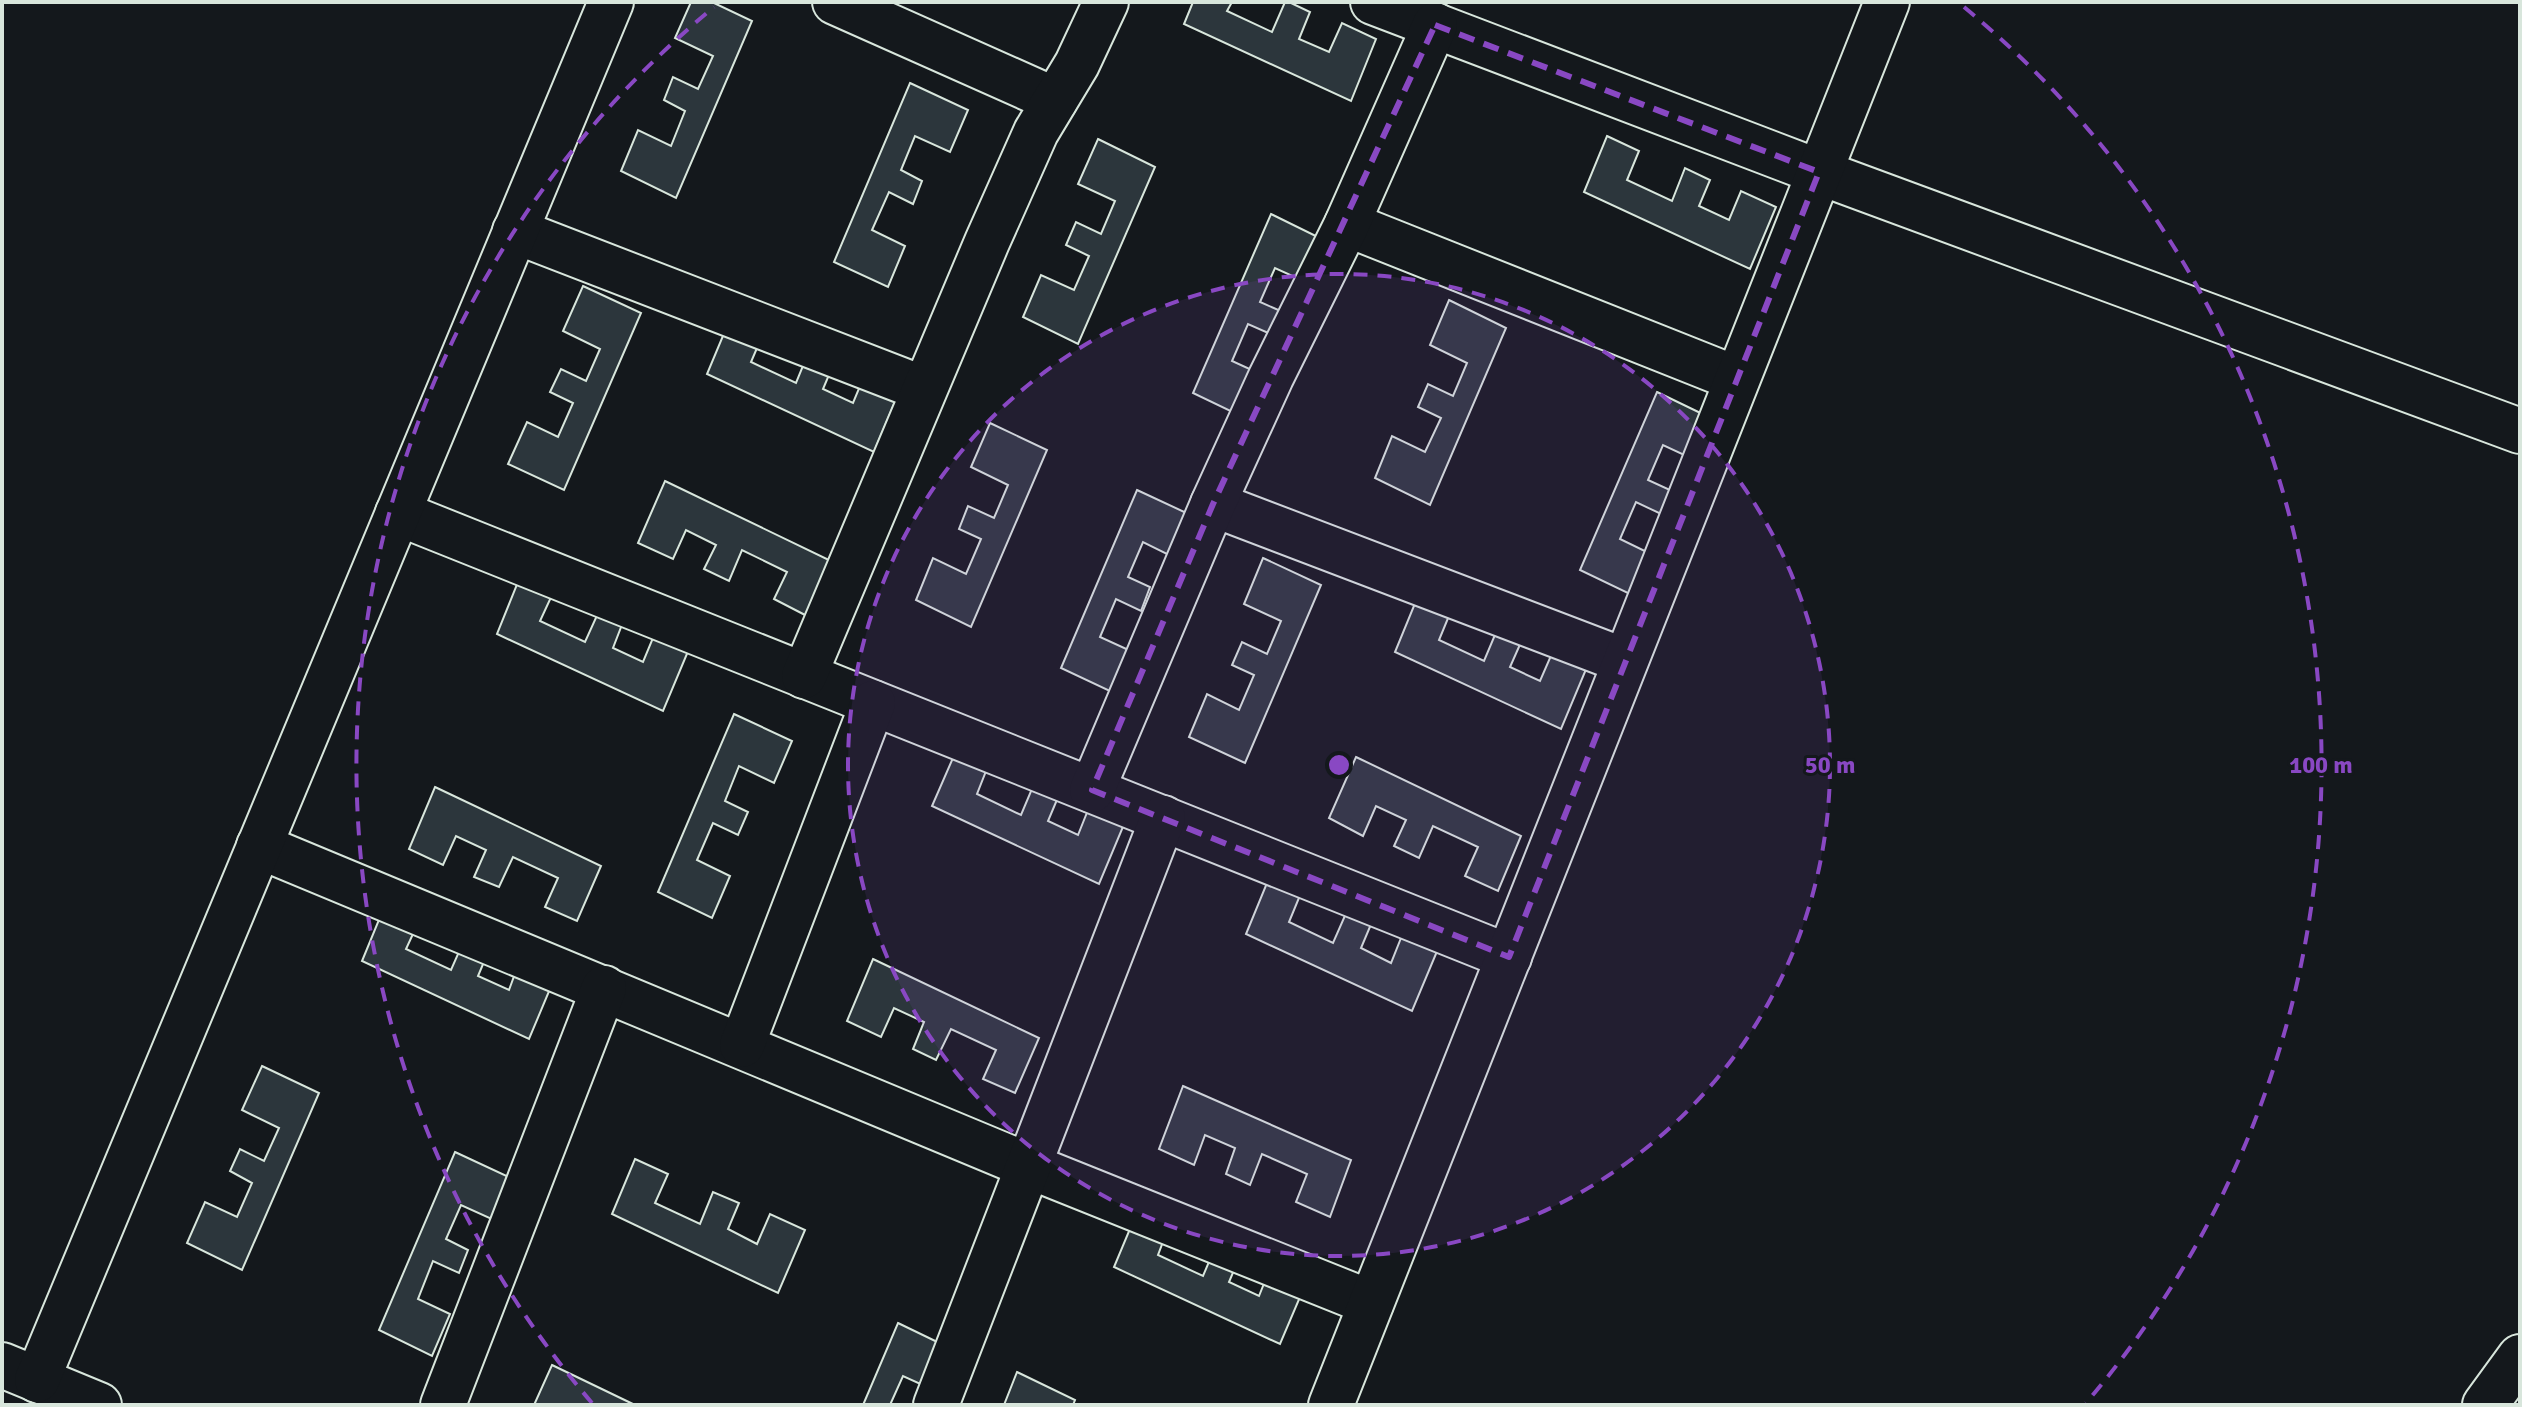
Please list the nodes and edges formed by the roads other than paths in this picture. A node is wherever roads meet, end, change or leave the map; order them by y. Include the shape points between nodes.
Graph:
1 (611, 2) edge
2 (835, 2) edge
3 (1106, 2) edge
4 (1373, 2) edge
5 (1887, 2) edge
6 (1435, 25) junction
7 (1055, 100) junction
8 (1819, 172) junction
9 (1347, 224) junction
10 (515, 231) junction
11 (1737, 379) junction
12 (924, 389) junction
13 (2520, 431) edge
14 (1213, 504) junction
15 (398, 513) junction
16 (1625, 661) junction
17 (804, 676) junction
18 (873, 703) junction
19 (1092, 790) junction
20 (1163, 818) junction
21 (259, 846) junction
22 (1509, 957) junction
23 (604, 988) junction
24 (742, 1045) junction
25 (1029, 1166) junction
26 (1371, 1303) junction
27 (2520, 1357) edge
28 (19, 1372) edge
29 (99, 1405) edge
30 (443, 1405) edge
31 (936, 1405) edge
32 (1331, 1405) edge
33 (2485, 1405) edge

1 - 10 street
2 - 7 street
3 - 7 street
4 - 6 street
5 - 8 street
6 - 8 street
6 - 9 street
7 - 12 street via 1036,132
8 - 11 street
8 - 13 street
9 - 11 street
9 - 14 street
10 - 12 street
10 - 15 street
11 - 16 street
12 - 17 street
14 - 16 street
14 - 19 street
15 - 17 street
15 - 21 street
16 - 22 street
17 - 18 street
18 - 19 street
18 - 24 street
19 - 20 street
20 - 22 street
20 - 25 street
21 - 23 street
21 - 28 street
22 - 26 street
23 - 24 street
23 - 30 street
24 - 25 street
25 - 26 street
25 - 31 street
26 - 32 street
27 - 33 street
28 - 29 street

